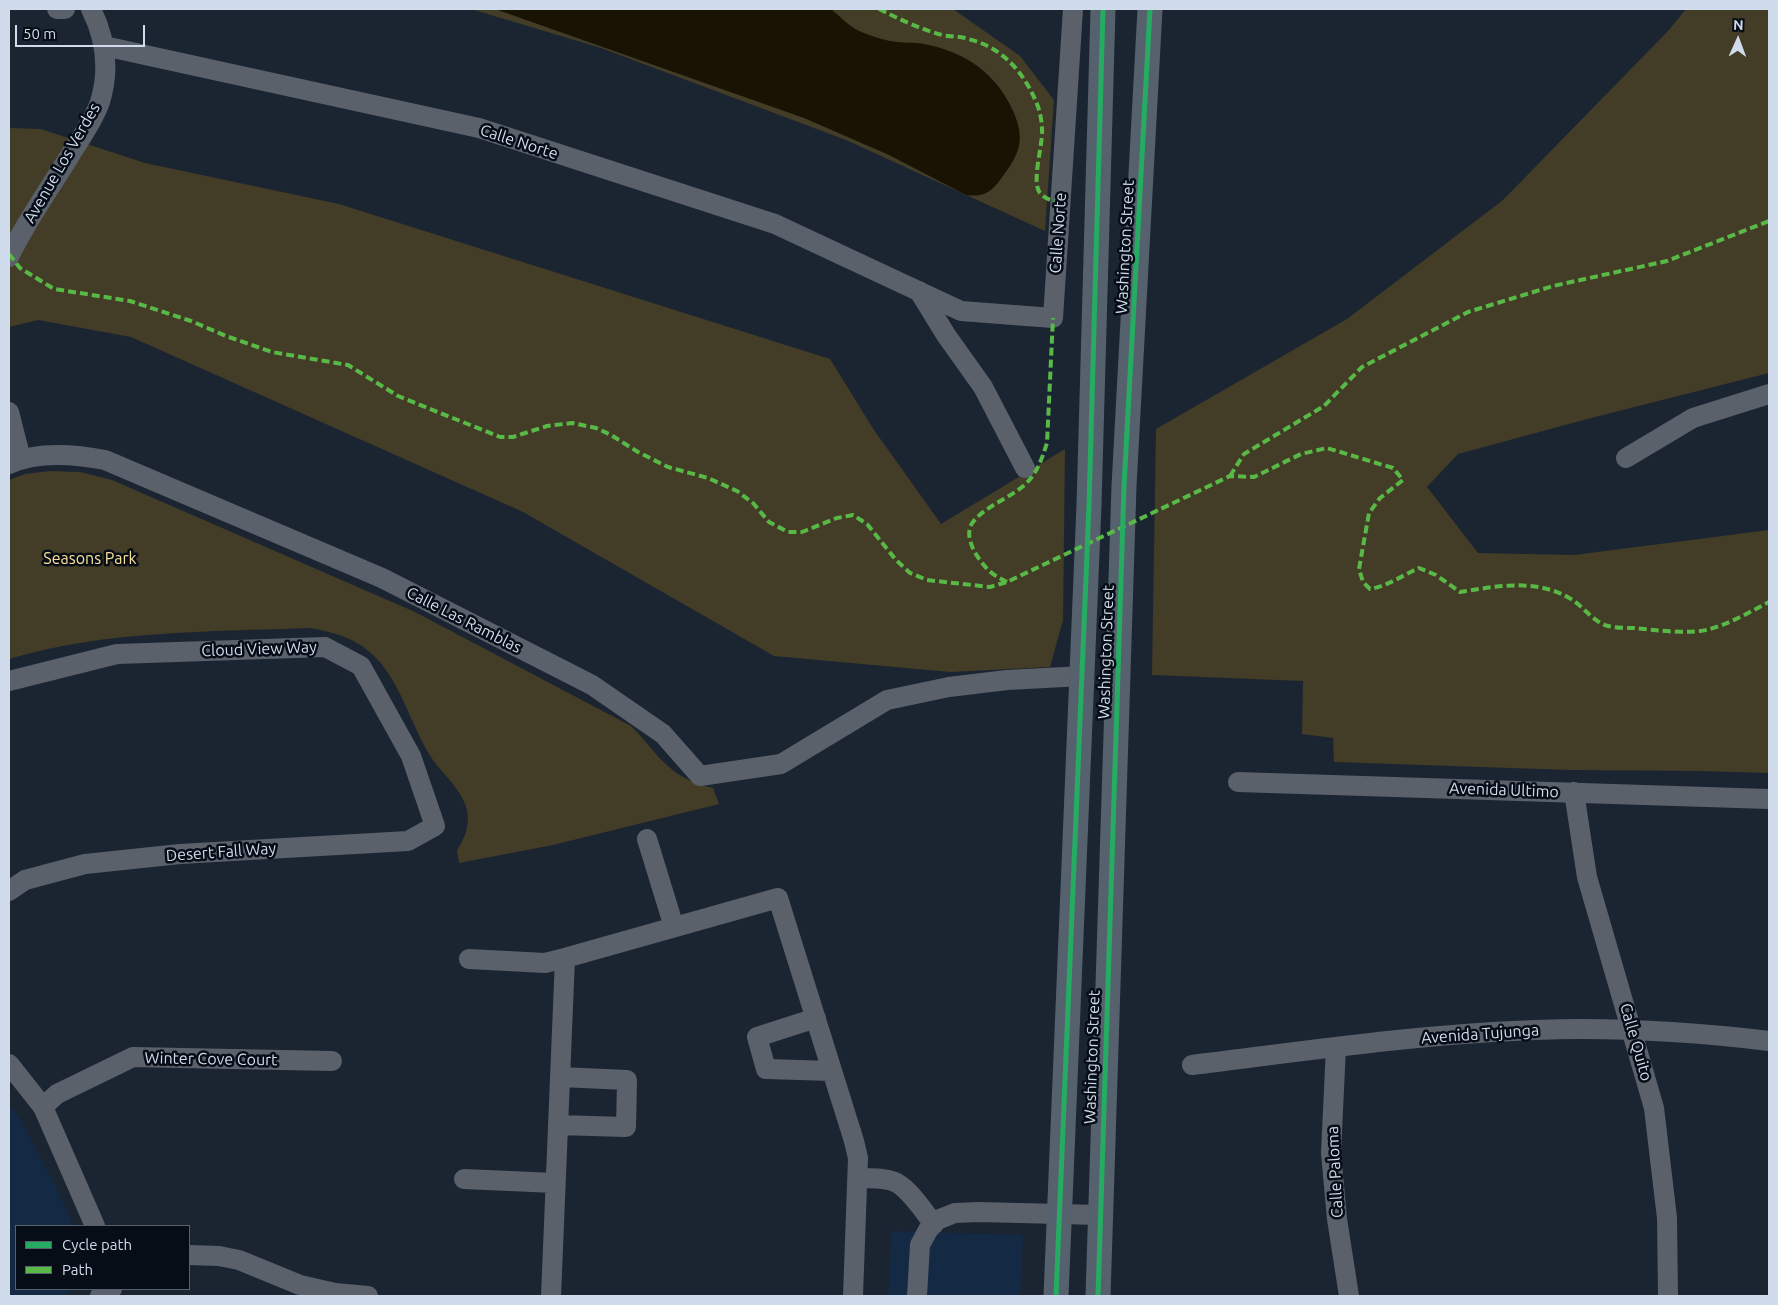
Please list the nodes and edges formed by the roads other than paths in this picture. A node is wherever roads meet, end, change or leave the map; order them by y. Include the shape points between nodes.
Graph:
1 (57, 9) edge
2 (65, 9) edge
3 (91, 9) edge
4 (1073, 9) edge
5 (1103, 9) edge
6 (1150, 9) edge
7 (104, 46) junction
8 (9, 257) edge
9 (918, 291) junction
10 (1769, 394) edge
11 (9, 412) edge
12 (1626, 458) dead end
13 (15, 461) edge
14 (1025, 468) dead end
15 (1083, 676) junction
16 (9, 681) edge
17 (1238, 782) dead end
18 (1574, 792) junction
19 (1769, 799) edge
20 (435, 826) joint
21 (647, 840) dead end
22 (9, 891) edge
23 (674, 927) junction
24 (565, 958) junction
25 (469, 959) dead end
26 (816, 1018) junction
27 (1632, 1030) junction
28 (1769, 1041) edge
29 (1336, 1047) junction
30 (332, 1062) dead end
31 (9, 1064) edge
32 (1192, 1065) dead end
33 (832, 1070) junction
34 (560, 1077) junction
35 (43, 1107) junction
36 (558, 1124) junction
37 (858, 1178) junction
38 (464, 1179) dead end
39 (555, 1183) junction
40 (1059, 1214) junction
41 (1100, 1215) junction
42 (934, 1224) junction
43 (95, 1225) edge
44 (190, 1255) edge
45 (111, 1290) edge
46 (100, 1296) edge
47 (368, 1296) edge
48 (551, 1296) edge
49 (853, 1296) edge
50 (917, 1296) edge
51 (1056, 1296) edge
52 (1098, 1296) edge
53 (1349, 1296) edge
54 (1668, 1296) edge

1 - 2 street
3 - 7 street, Avenue Los Verdes via 103,35
4 - 9 street, Calle Norte via 1053,318 961,310
5 - 15 main road, Washington Street
6 - 41 main road, Washington Street via 1124,486
7 - 8 street, Avenue Los Verdes via 106,60 99,104
7 - 9 street, Calle Norte via 479,128 775,224
9 - 14 street via 983,387
10 - 12 street via 1693,418
11 - 13 street
13 - 15 street, Calle Las Ramblas via 70,455 105,460 382,578 592,685 663,734 700,776 781,764 887,700 949,687
15 - 40 main road, Washington Street
16 - 20 street, Cloud View Way via 117,654 325,647 360,666 411,756
17 - 18 street, Avenida Ultimo
18 - 19 street, Avenida Ultimo
18 - 27 street, Calle Quito via 1587,877
20 - 22 street, Desert Fall Way via 408,841 180,854 85,864 25,880
21 - 23 street
23 - 24 street
23 - 26 street via 778,898
24 - 25 street via 545,962
24 - 34 street
26 - 33 street
26 - 33 street via 757,1037 766,1069
27 - 28 street, Avenida Tujunga
27 - 29 street, Avenida Tujunga via 1535,1030
27 - 54 street, Calle Quito via 1654,1108 1667,1218
29 - 32 street, Avenida Tujunga
29 - 53 street, Calle Paloma via 1331,1153
30 - 35 street, Winter Cove Court via 133,1057 57,1094
31 - 35 street
33 - 37 street via 854,1141
34 - 36 street
34 - 36 street via 627,1080 626,1127
35 - 43 street
36 - 39 street
37 - 42 street via 897,1183
37 - 49 street
38 - 39 street
39 - 48 street
40 - 41 street
40 - 42 street via 955,1213
40 - 51 main road, Washington Street
41 - 52 main road, Washington Street
42 - 50 street via 920,1245
44 - 47 street via 239,1260 300,1286
45 - 46 street

